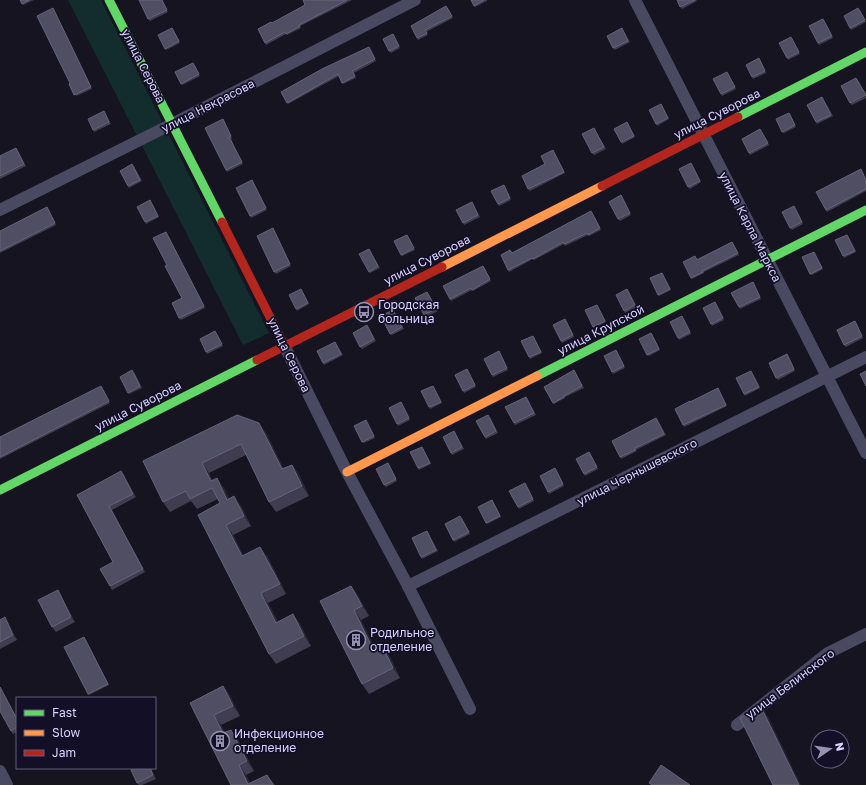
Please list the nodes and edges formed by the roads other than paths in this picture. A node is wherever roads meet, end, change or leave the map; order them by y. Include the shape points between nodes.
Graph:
1 (109, 0) edge
2 (415, 0) edge
3 (635, 0) edge
4 (866, 52) edge
5 (172, 124) junction
6 (703, 135) junction
7 (0, 210) edge
8 (866, 210) edge
9 (768, 260) junction
10 (284, 345) junction
11 (866, 357) edge
12 (827, 376) junction
13 (866, 453) edge
14 (347, 472) junction
15 (0, 490) edge
16 (408, 586) junction
17 (866, 634) edge
18 (470, 709) dead end
19 (737, 725) dead end
20 (0, 771) edge
21 (7, 785) edge

1 - 5 street, улица Серова
2 - 5 street, улица Некрасова
3 - 6 street, улица Карла Маркса
4 - 6 street, улица Суворова
5 - 7 street, улица Некрасова
5 - 10 street, улица Серова
6 - 9 street, улица Карла Маркса
6 - 10 street, улица Суворова
8 - 9 street, улица Крупской
9 - 12 street, улица Карла Маркса
9 - 14 street, улица Крупской
10 - 14 street, улица Серова
10 - 15 street, улица Суворова
11 - 12 street, улица Чернышевского
12 - 13 street, улица Карла Маркса
12 - 16 street, улица Чернышевского
14 - 16 street, улица Серова
16 - 18 street, улица Серова
17 - 19 street, улица Белинского via 828,653
20 - 21 street

